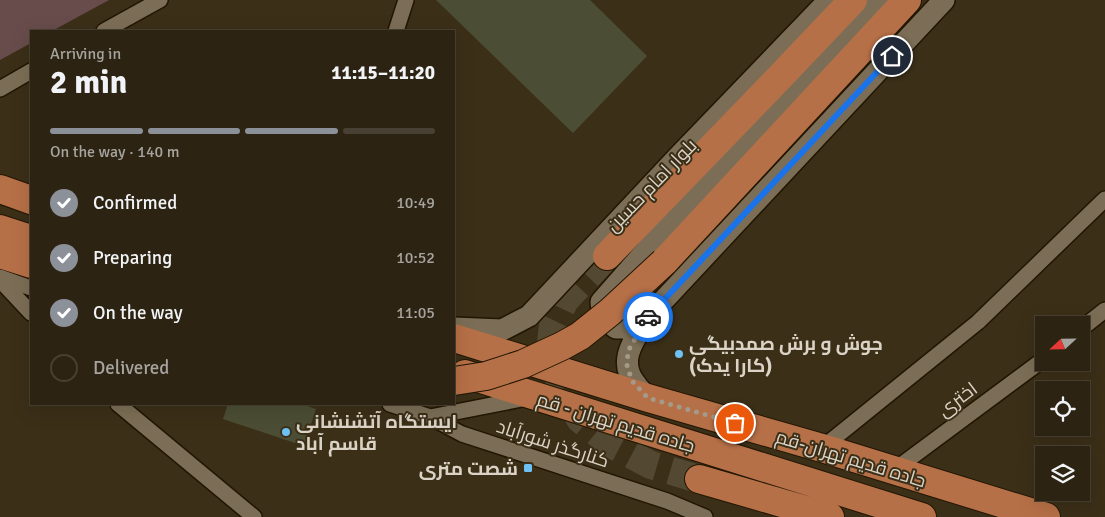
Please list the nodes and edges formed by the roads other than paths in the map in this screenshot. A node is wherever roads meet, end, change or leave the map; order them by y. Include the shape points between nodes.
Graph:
1 (160, 0) edge
2 (406, 0) edge
3 (829, 0) edge
4 (853, 0) edge
5 (881, 0) edge
6 (907, 0) edge
7 (944, 0) edge
8 (106, 30) edge
9 (396, 30) edge
10 (30, 73) edge
11 (0, 89) edge
12 (0, 189) edge
13 (1105, 199) edge
14 (30, 200) edge
15 (0, 229) edge
16 (30, 239) edge
17 (0, 254) edge
18 (607, 256) tunnel mouth
19 (30, 264) edge
20 (0, 279) edge
21 (30, 288) edge
22 (1105, 310) edge
23 (30, 312) edge
24 (647, 318) junction
25 (1090, 322) edge
26 (455, 328) edge
27 (455, 338) edge
28 (1035, 366) edge
29 (455, 371) edge
30 (455, 381) edge
31 (536, 396) junction
32 (648, 398) junction
33 (119, 405) edge
34 (393, 405) edge
35 (430, 417) junction
36 (822, 448) junction
37 (893, 471) junction
38 (699, 479) tunnel mouth
39 (254, 517) edge
40 (705, 517) edge
41 (830, 517) edge
42 (922, 517) edge
43 (1046, 517) edge

1 - 8 street
2 - 9 street
3 - 26 main road, بلوار امام حسین via 529,316 502,330
4 - 18 highway
5 - 24 main road via 679,213 601,302 607,321 616,328 630,328
6 - 30 highway, bridge via 664,262 610,312 580,336 523,364 486,376
7 - 24 main road
10 - 11 street
12 - 14 highway
13 - 36 street via 978,322
15 - 16 highway
17 - 19 highway
20 - 21 street
20 - 23 street
22 - 25 street
24 - 32 main road via 628,351 627,367 633,382
27 - 32 highway, جاده قدیم تهران-قم
28 - 37 street, اختری
29 - 31 highway, جاده قدیم تهران - قم
31 - 35 street
31 - 42 highway, جاده قدیم تهران - قم
32 - 36 highway, جاده قدیم تهران-قم
33 - 39 street
34 - 35 street, کنارگذر شورآباد
35 - 40 street, کنارگذر شورآباد via 462,434
36 - 37 highway, جاده قدیم تهران-قم
37 - 43 highway, جاده قدیم تهران-قم
38 - 41 highway

